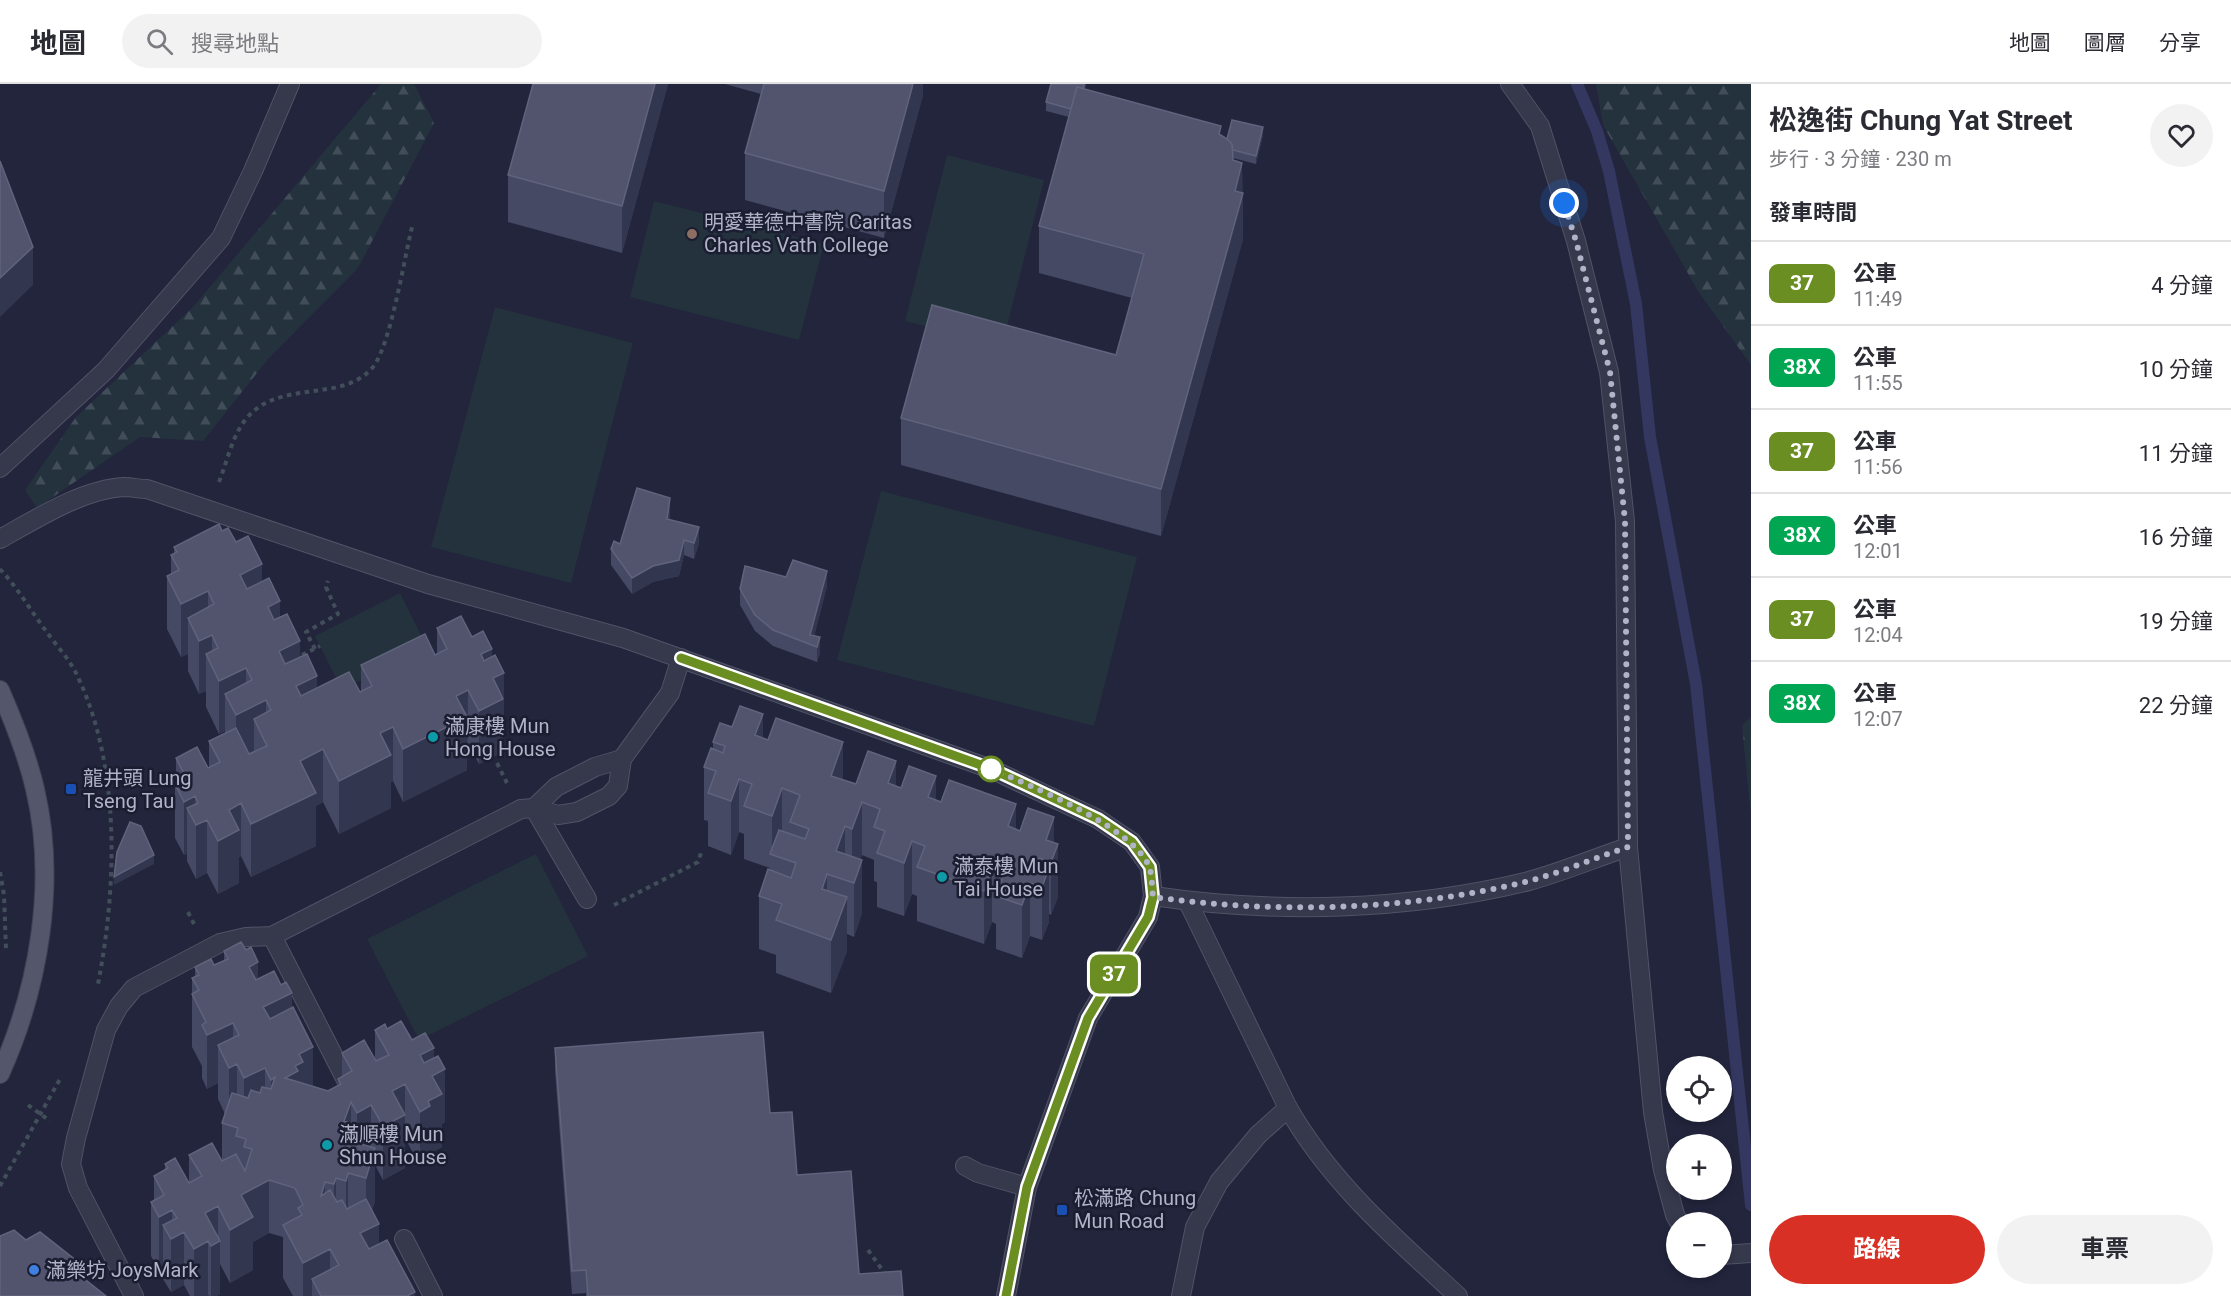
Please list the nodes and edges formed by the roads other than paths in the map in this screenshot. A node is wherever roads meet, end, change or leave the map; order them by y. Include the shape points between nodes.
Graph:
1 (290, 84) edge
2 (1510, 84) edge
3 (0, 468) edge
4 (0, 539) edge
5 (681, 658) junction
6 (0, 690) edge
7 (622, 759) junction
8 (534, 808) junction
9 (1628, 847) junction
10 (1153, 897) junction
11 (587, 899) dead end
12 (1188, 902) junction
13 (272, 936) junction
14 (0, 1074) edge
15 (346, 1080) edge
16 (1288, 1108) junction
17 (965, 1166) dead end
18 (1027, 1187) junction
19 (1674, 1212) edge
20 (404, 1239) dead end
21 (134, 1296) edge
22 (433, 1296) edge
23 (1006, 1296) edge
24 (1181, 1296) edge
25 (1458, 1296) edge

1 - 3 street via 221,238 106,370
2 - 9 street via 1540,126 1576,241 1610,372 1625,521
4 - 5 street via 92,493 124,487 147,489 428,584
5 - 7 street via 670,693
5 - 10 street via 992,769 1098,819 1132,842 1150,867
6 - 14 main road via 36,791 44,862 37,957 20,1025
7 - 8 street via 596,766 556,787
7 - 8 street via 618,786 609,796 577,812 558,815
8 - 11 street
8 - 13 street via 521,809
9 - 12 street via 1530,880 1442,897 1359,905 1243,907
9 - 19 street via 1653,1112
10 - 12 street
10 - 18 street via 1148,917 1088,1018
12 - 16 street
13 - 15 street
13 - 21 street via 220,943 134,988 106,1030 71,1164 78,1188
16 - 24 street via 1258,1135 1220,1182 1195,1227
16 - 25 street via 1306,1140 1347,1191
17 - 18 street
18 - 23 street
20 - 22 street

